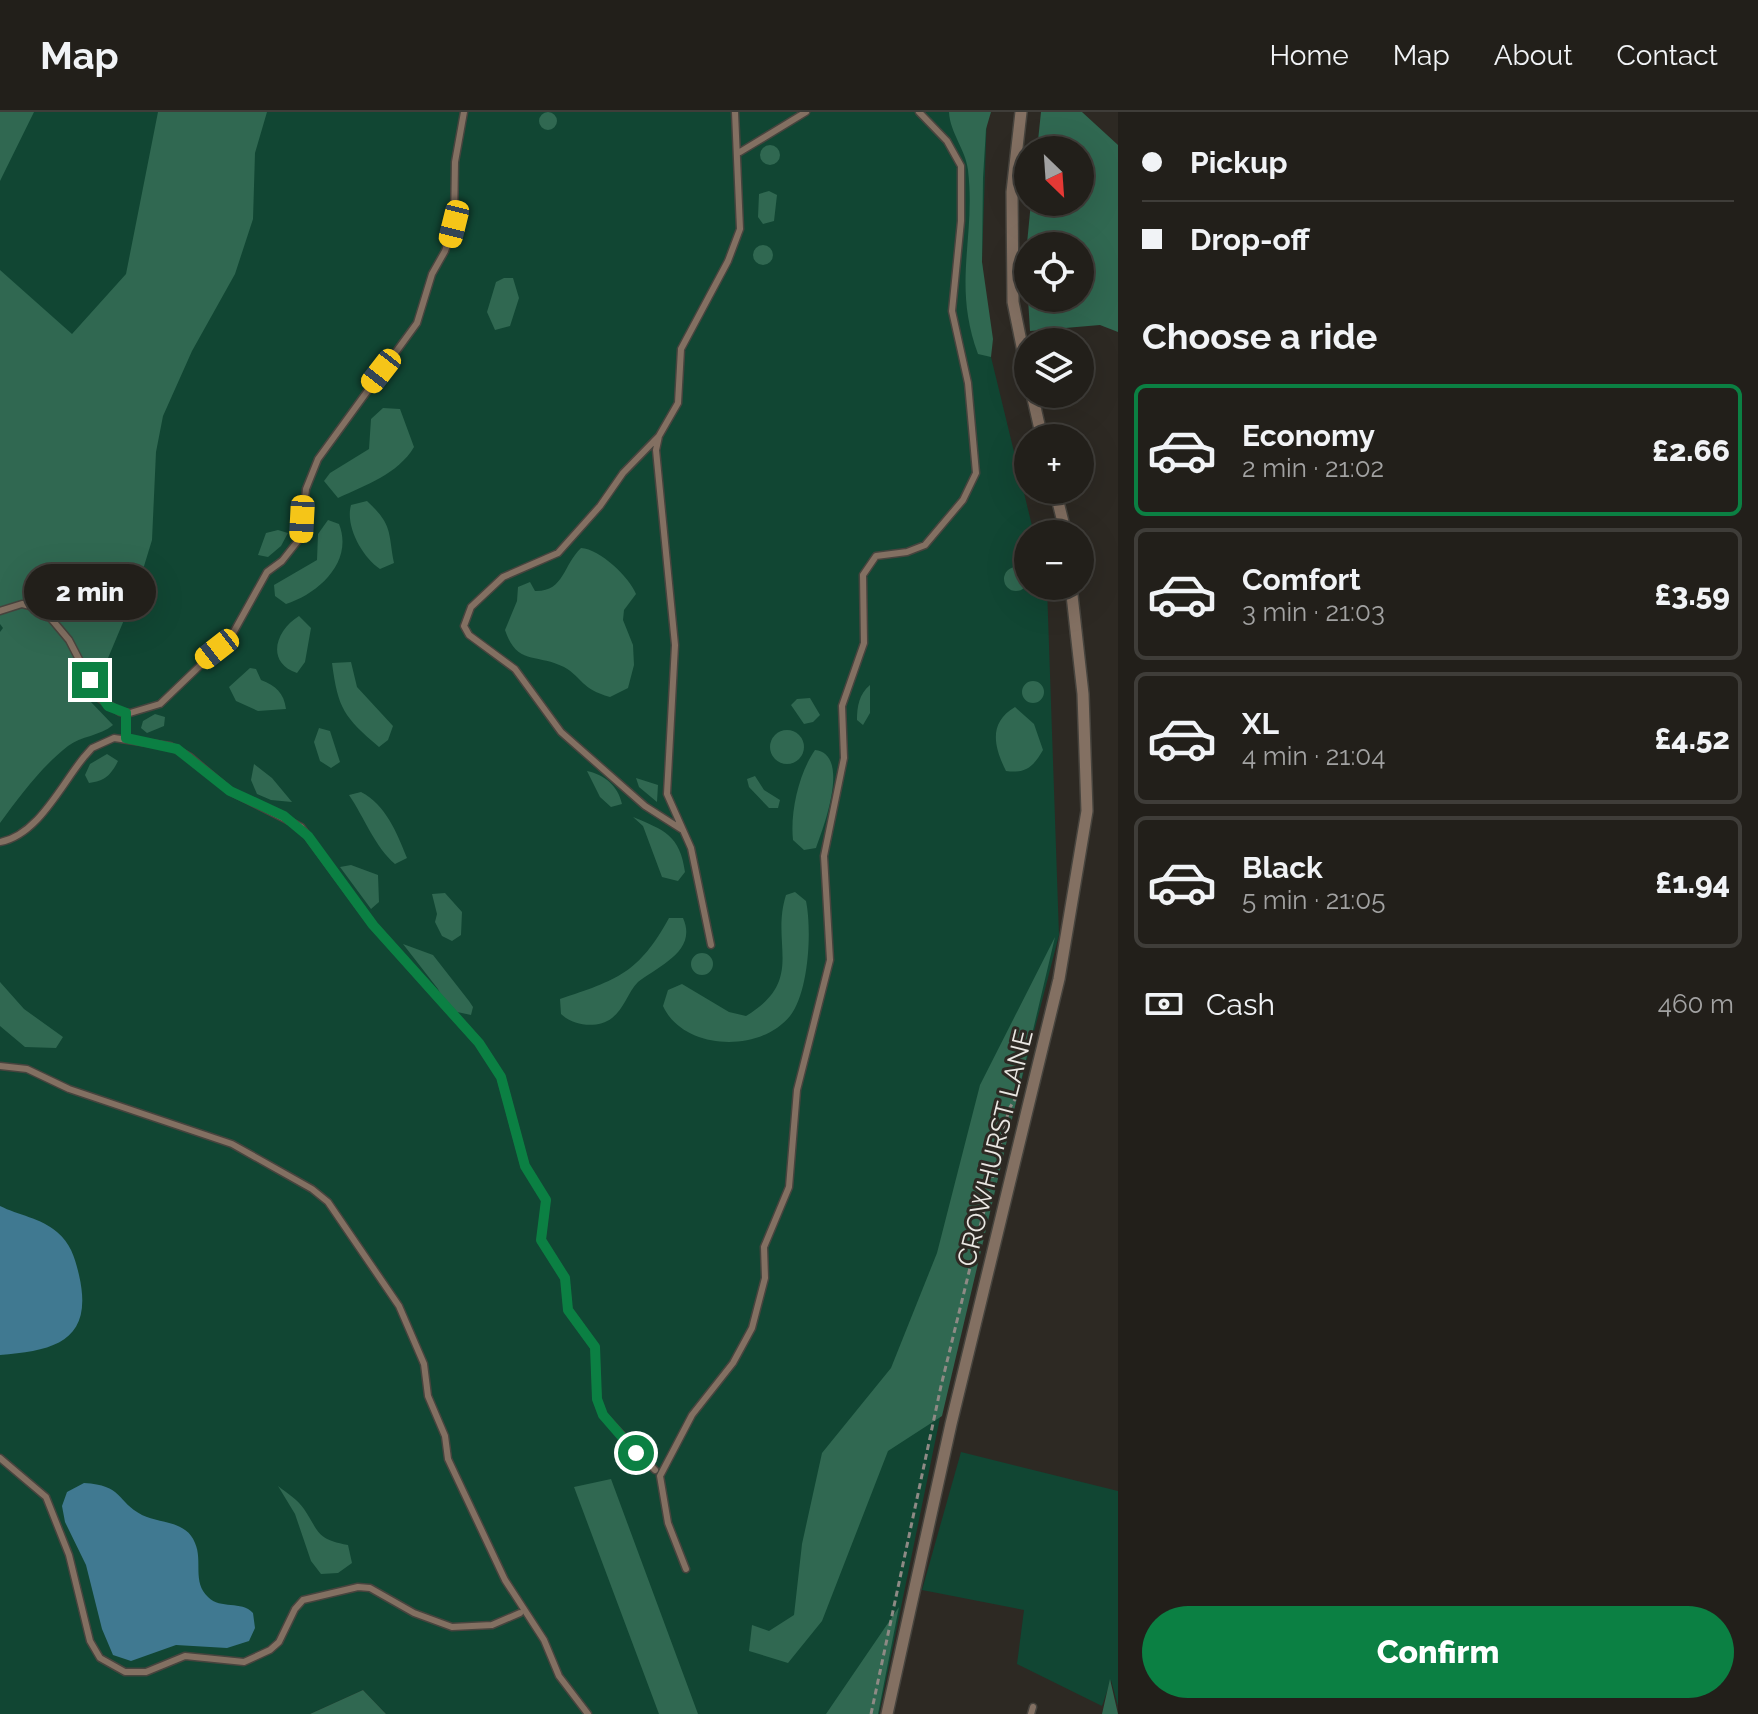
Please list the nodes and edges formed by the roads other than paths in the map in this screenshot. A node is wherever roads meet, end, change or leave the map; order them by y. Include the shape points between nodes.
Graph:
1 (464, 112) edge
2 (735, 112) edge
3 (806, 112) edge
4 (919, 112) edge
5 (1021, 112) edge
6 (740, 152) dead end
7 (1018, 328) edge
8 (659, 436) junction
9 (1073, 600) edge
10 (0, 611) edge
11 (126, 713) junction
12 (126, 738) junction
13 (681, 829) junction
14 (0, 842) edge
15 (711, 945) dead end
16 (0, 1066) edge
17 (0, 1458) edge
18 (655, 1470) dead end
19 (686, 1569) dead end
20 (520, 1613) dead end
21 (588, 1714) edge
22 (887, 1714) edge

1 - 11 lane via 450,240 411,335 318,459 306,489 301,537 267,572 232,635 160,704
2 - 8 lane via 740,229 681,349 678,403
3 - 6 lane
4 - 19 lane via 947,141 961,166 952,311 968,383 976,473 963,500 925,545 876,556 863,575 864,643 842,706 844,758 824,856 829,971 797,1090 789,1187 764,1247 765,1278 752,1328 733,1363 692,1415 660,1476 668,1523
5 - 7 street via 1012,192 1013,302
8 - 13 lane via 657,477 675,645 666,782
8 - 13 lane via 558,553 503,577 471,607 464,626 515,669 561,732 645,806
9 - 22 street, CROWHURST LANE via 1083,694 1087,811 1059,979
10 - 11 lane via 22,604 43,609 69,640 99,698
11 - 12 lane
12 - 14 lane via 92,748 30,828
12 - 18 lane via 177,749 230,791 301,827 391,946 479,1043 501,1077 525,1166 546,1200 541,1240 565,1278 568,1310 595,1347 597,1399 603,1415
13 - 15 lane via 691,848
16 - 21 lane via 27,1069 69,1089 232,1144 328,1202 399,1306 424,1364 448,1459 505,1580 544,1640 553,1666
17 - 20 lane via 46,1497 69,1555 95,1651 134,1675 185,1656 232,1663 257,1657 279,1642 303,1600 344,1589 370,1588 452,1627 492,1625

